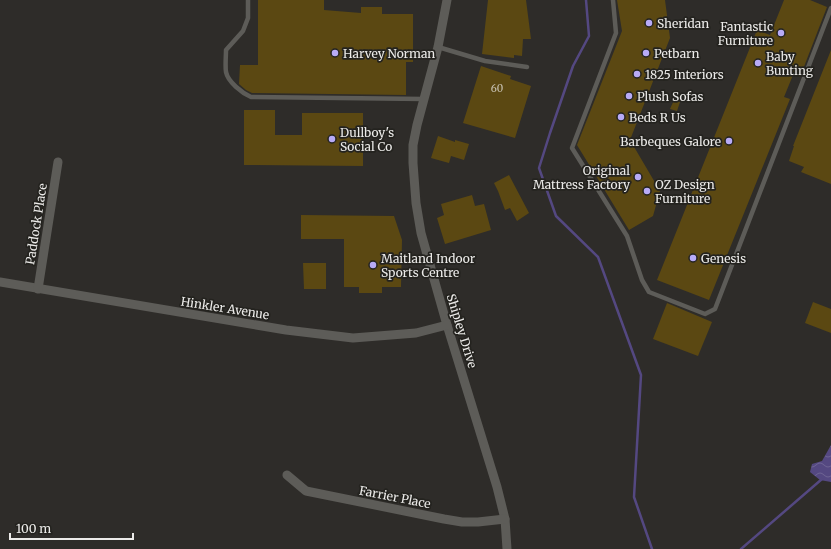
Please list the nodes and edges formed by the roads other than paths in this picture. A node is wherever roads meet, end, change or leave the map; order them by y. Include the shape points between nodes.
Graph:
1 (248, 0) edge
2 (447, 0) edge
3 (613, 0) edge
4 (831, 8) edge
5 (438, 46) junction
6 (527, 68) dead end
7 (424, 99) junction
8 (58, 162) dead end
9 (0, 282) edge
10 (38, 289) junction
11 (447, 324) junction
12 (287, 475) dead end
13 (505, 519) junction
14 (508, 549) edge

1 - 7 lane via 248,18 243,31 226,50 226,72 229,79 243,93 251,97
2 - 5 street, Shipley Drive
3 - 4 lane via 616,33 572,148 627,236 642,280 649,292 705,314 715,309
5 - 6 lane via 485,62
5 - 7 street, Shipley Drive
7 - 11 street, Shipley Drive via 413,145 416,203 421,233
8 - 10 street, Paddock Place
9 - 10 street, Hinkler Avenue
10 - 11 street, Hinkler Avenue via 286,330 353,338 416,333
11 - 13 street, Shipley Drive
12 - 13 street, Farrier Place via 306,491 444,519 462,522
13 - 14 street, Shipley Drive

